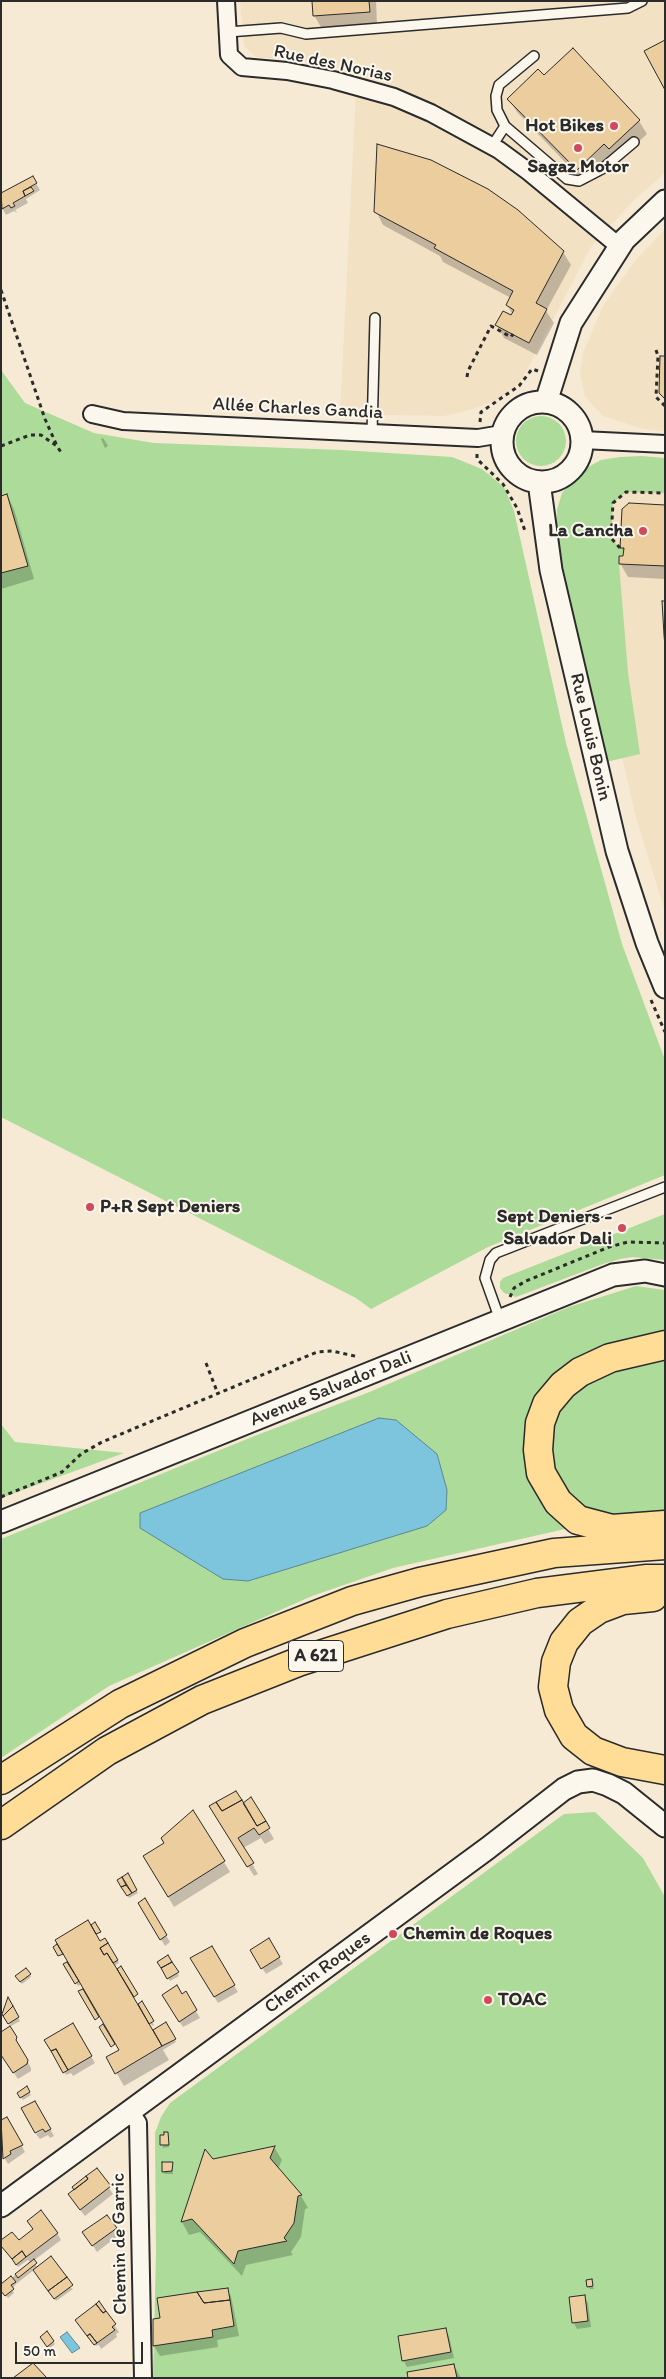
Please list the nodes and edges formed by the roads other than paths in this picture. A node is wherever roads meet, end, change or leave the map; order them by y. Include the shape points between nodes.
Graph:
1 (226, 1) edge
2 (642, 1) edge
3 (228, 32) junction
4 (534, 56) dead end
5 (505, 126) junction
6 (634, 142) dead end
7 (492, 146) junction
8 (665, 202) edge
9 (620, 247) junction
10 (375, 318) dead end
11 (546, 402) junction
12 (92, 414) dead end
13 (372, 433) junction
14 (502, 434) junction
15 (582, 440) junction
16 (665, 444) edge
17 (539, 482) junction
18 (665, 987) edge
19 (665, 1187) edge
20 (665, 1275) edge
21 (500, 1320) junction
22 (665, 1345) edge
23 (1, 1522) edge
24 (665, 1525) edge
25 (665, 1545) edge
26 (665, 1579) edge
27 (665, 1596) edge
28 (665, 1770) edge
29 (1, 1780) edge
30 (1, 1825) edge
31 (665, 1826) edge
32 (130, 2111) junction
33 (1, 2206) edge
34 (143, 2378) edge

1 - 3 street, Rue des Norias
2 - 3 lane via 628,8 306,34 281,28
3 - 7 street, Rue des Norias via 229,55 242,67 333,80 394,97
4 - 5 lane via 499,85 497,110
5 - 6 lane via 567,179 579,182 602,169
5 - 7 lane
7 - 9 street, Rue des Norias via 529,172
8 - 9 street
9 - 11 street via 571,324
10 - 13 lane
11 - 14 street via 532,403 517,410
11 - 15 street via 570,414
12 - 13 street, Allée Charles Gandia via 123,421
13 - 14 street, Allée Charles Gandia via 478,438
14 - 17 street via 502,448 509,464 518,474
15 - 16 street
15 - 17 street via 579,456 572,468 553,480
17 - 18 street, Rue Louis Bonin via 551,570 616,851
19 - 21 lane via 496,1253 490,1260 485,1278
20 - 21 street, Avenue Salvador Dali via 645,1271 613,1275
21 - 23 street, Avenue Salvador Dali
22 - 24 highway via 610,1358 580,1372 563,1385 547,1404 540,1423 538,1450 541,1473 558,1502 578,1520 612,1529
25 - 29 highway, A 621 via 554,1553 420,1582 352,1602 245,1643 120,1704
26 - 30 highway, A 621 via 510,1599 428,1619 298,1662 202,1700 107,1751
27 - 28 highway via 623,1600 599,1609 580,1622 564,1642 556,1662 553,1687 559,1710 574,1736 593,1751 622,1762
31 - 32 street, Chemin Roques via 624,1793 608,1785 593,1780 564,1788 488,1848
32 - 33 street, Chemin Roques
32 - 34 street, Chemin de Garric via 138,2124

